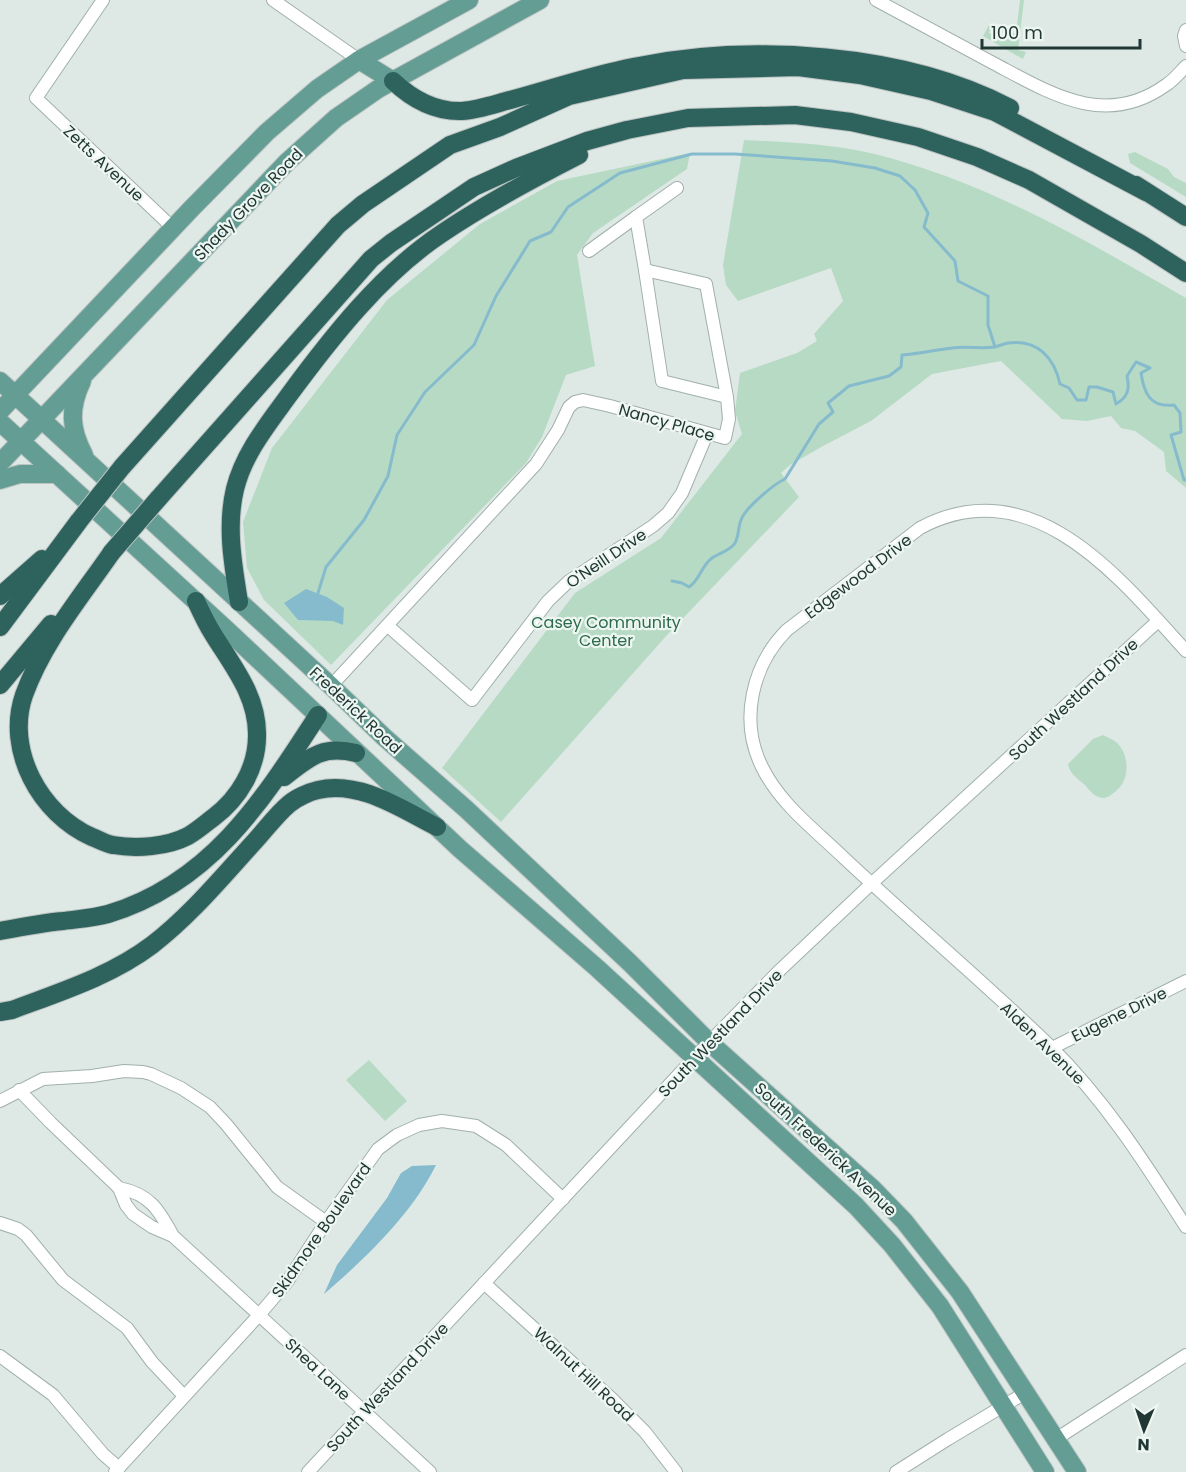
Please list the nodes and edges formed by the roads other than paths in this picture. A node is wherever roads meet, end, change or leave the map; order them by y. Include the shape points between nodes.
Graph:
1 (103, 0) edge
2 (273, 0) edge
3 (469, 0) edge
4 (540, 0) edge
5 (876, 0) edge
6 (1186, 30) edge
7 (1186, 46) edge
8 (359, 60) junction
9 (1186, 66) edge
10 (393, 81) junction
11 (627, 130) junction
12 (676, 188) dead end
13 (1146, 192) junction
14 (636, 217) junction
15 (1186, 217) edge
16 (173, 228) junction
17 (589, 251) dead end
18 (645, 270) junction
19 (1186, 273) edge
20 (85, 374) junction
21 (0, 381) edge
22 (14, 394) junction
23 (727, 397) junction
24 (0, 411) edge
25 (41, 420) junction
26 (0, 422) edge
27 (707, 434) junction
28 (21, 441) junction
29 (0, 463) edge
30 (90, 464) junction
31 (57, 474) junction
32 (0, 480) edge
33 (74, 527) junction
34 (112, 552) junction
35 (0, 596) edge
36 (196, 602) junction
37 (239, 602) junction
38 (1158, 621) junction
39 (388, 626) junction
40 (0, 627) edge
41 (1186, 651) edge
42 (0, 685) edge
43 (331, 687) junction
44 (318, 715) junction
45 (356, 753) junction
46 (269, 790) junction
47 (437, 827) junction
48 (871, 884) junction
49 (0, 931) edge
50 (1186, 981) edge
51 (0, 1012) edge
52 (709, 1042) junction
53 (1052, 1048) junction
54 (695, 1057) junction
55 (19, 1090) junction
56 (0, 1101) edge
57 (119, 1188) junction
58 (563, 1199) junction
59 (326, 1222) junction
60 (0, 1223) edge
61 (1186, 1227) edge
62 (173, 1236) junction
63 (484, 1283) junction
64 (259, 1316) junction
65 (1186, 1355) edge
66 (0, 1356) edge
67 (1025, 1393) junction
68 (184, 1396) junction
69 (1003, 1407) junction
70 (364, 1411) junction
71 (1056, 1439) junction
72 (117, 1470) edge
73 (308, 1472) edge
74 (430, 1472) edge
75 (676, 1472) edge
76 (896, 1472) edge
77 (1045, 1472) edge
78 (1077, 1472) edge

1 - 16 street, Zetts Avenue via 36,98
2 - 8 street
3 - 8 main road
4 - 10 main road, Shady Grove Road
5 - 9 street via 1053,95 1086,105 1108,106 1146,96 1168,84
6 - 7 street
8 - 10 main road
8 - 16 main road via 317,89 267,132
10 - 13 highway via 423,103 462,111 633,67 683,59 739,55 837,58 925,75 986,95 1063,134
10 - 20 main road, Shady Grove Road via 336,118 287,162
11 - 19 highway via 688,118 795,115 918,137 1029,180
11 - 34 highway, bridge via 577,145 474,187 371,259
11 - 37 highway via 516,188 439,235 390,276 328,341 256,440 236,488 231,525
12 - 14 street
13 - 15 highway
13 - 33 highway, bridge via 995,112 931,91 860,75 798,67 683,70 569,96 450,145 338,225 122,467
14 - 17 street
14 - 18 street
16 - 22 main road
18 - 23 street, Nancy Place via 706,284
18 - 23 street via 662,381
20 - 25 main road, Shady Grove Road
20 - 30 main road via 72,416 75,439
21 - 22 main road, Frederick Road
22 - 24 main road
22 - 25 main road, Frederick Road
23 - 27 street, Nancy Place via 729,419 725,438
25 - 28 main road, Shady Grove Road
25 - 30 main road, Frederick Road
26 - 28 main road, Frederick Road
27 - 39 street, Nancy Place via 610,406 575,402 536,464
27 - 39 street, O'Neill Drive via 682,493 668,513 569,581 548,601 472,700
28 - 29 main road, Shady Grove Road
28 - 31 main road, Frederick Road
30 - 37 main road, Frederick Road
31 - 32 main road via 20,474
31 - 36 main road, Frederick Road
33 - 35 highway
33 - 40 highway
34 - 36 highway via 48,646 24,696 18,725 28,772 58,817 111,845 166,844 189,836 225,809 242,789 256,755 257,734 250,698
34 - 42 highway
36 - 44 main road, Frederick Road
37 - 43 main road, Frederick Road
38 - 41 street, Edgewood Drive
38 - 48 street, South Westland Drive
38 - 48 street, Edgewood Drive via 1109,568 1081,546 1019,515 987,510 964,512 920,528 787,630 766,655 756,678 750,704 752,739 777,794
39 - 43 street
43 - 44 main road
43 - 52 main road, Frederick Road via 630,963
44 - 45 main road, Frederick Road
44 - 46 highway
45 - 46 highway via 328,750 304,762
45 - 47 main road, Frederick Road
46 - 49 highway via 201,866 163,891 105,915
47 - 51 highway via 381,798 348,789 314,790 290,804 186,916 153,945 95,978
47 - 54 main road, Frederick Road
48 - 52 street, South Westland Drive
48 - 53 street, Alden Avenue
50 - 53 street, Eugene Drive
52 - 54 street, South Westland Drive
52 - 67 main road, South Frederick Avenue via 873,1189 911,1229 960,1292
53 - 61 street, Alden Avenue via 1095,1093 1128,1137
54 - 58 street, South Westland Drive
54 - 69 main road, South Frederick Avenue via 856,1206 892,1245 940,1306
55 - 56 street
55 - 57 street
55 - 59 street via 55,1077 124,1071 151,1074 210,1107 277,1187
57 - 62 street via 133,1214
57 - 62 street via 149,1199
58 - 59 street, Skidmore Boulevard via 506,1145 476,1126 442,1121 419,1125 378,1149
58 - 63 street, South Westland Drive
59 - 64 street, Skidmore Boulevard via 287,1282
60 - 68 street via 26,1235 63,1280 127,1328
62 - 64 street, Shea Lane
63 - 70 street, South Westland Drive
63 - 75 street, Walnut Hill Road via 618,1405
64 - 68 street, Skidmore Boulevard
64 - 70 street, Shea Lane
65 - 71 street
66 - 72 street via 52,1395
67 - 69 street
67 - 71 main road, South Frederick Avenue
68 - 72 street, Skidmore Boulevard
69 - 76 street
69 - 77 main road, South Frederick Avenue
70 - 73 street, South Westland Drive
70 - 74 street, Shea Lane
71 - 78 main road, South Frederick Avenue

